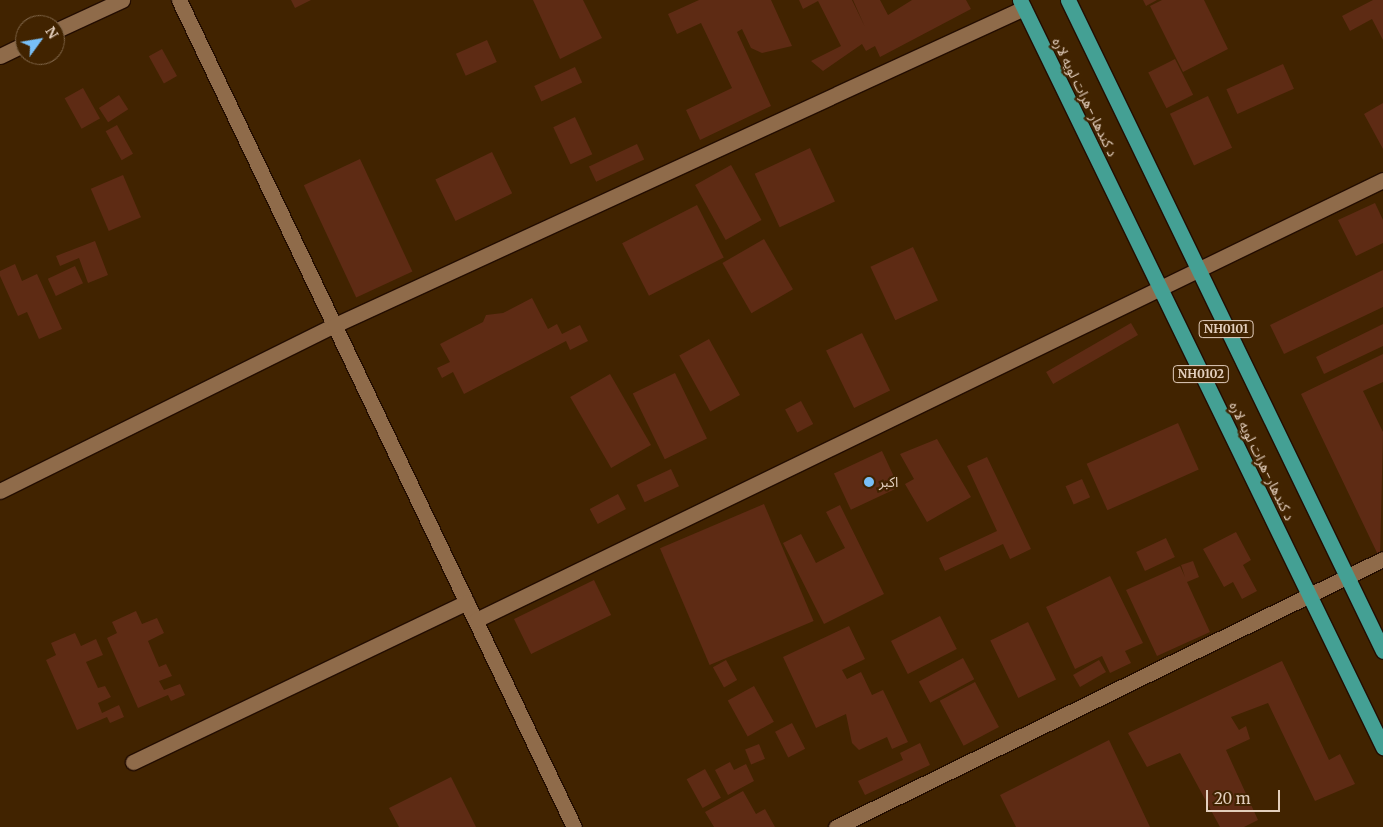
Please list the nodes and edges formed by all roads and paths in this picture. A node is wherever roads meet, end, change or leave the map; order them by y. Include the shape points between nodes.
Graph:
1 (122, 0) edge
2 (179, 0) edge
3 (1069, 2) edge
4 (1022, 4) edge
5 (65, 26) edge
6 (15, 49) edge
7 (0, 56) edge
8 (1383, 180) edge
9 (1198, 271) junction
10 (1160, 289) junction
11 (335, 325) junction
12 (0, 491) edge
13 (1383, 560) edge
14 (1347, 577) junction
15 (1309, 596) junction
16 (467, 602) junction
17 (476, 620) junction
18 (1383, 651) edge
19 (1383, 747) edge
20 (133, 762) dead end
21 (574, 827) edge
22 (836, 827) edge

1 - 5 street
2 - 11 street
3 - 9 highway, د کندهار-هرات لويه لاره / NH0101
4 - 10 highway, د کندهار-هرات لويه لاره / NH0102
4 - 11 street
6 - 7 street
8 - 9 street
9 - 10 street
9 - 14 highway, د کندهار-هرات لويه لاره / NH0101
10 - 15 highway, د کندهار-هرات لويه لاره / NH0102
10 - 17 street
11 - 12 street
11 - 16 street
13 - 14 street
14 - 15 street
14 - 18 highway, د کندهار-هرات لويه لاره / NH0101
15 - 19 highway, د کندهار-هرات لويه لاره / NH0102
15 - 22 street
16 - 17 street
16 - 20 street
17 - 21 street

